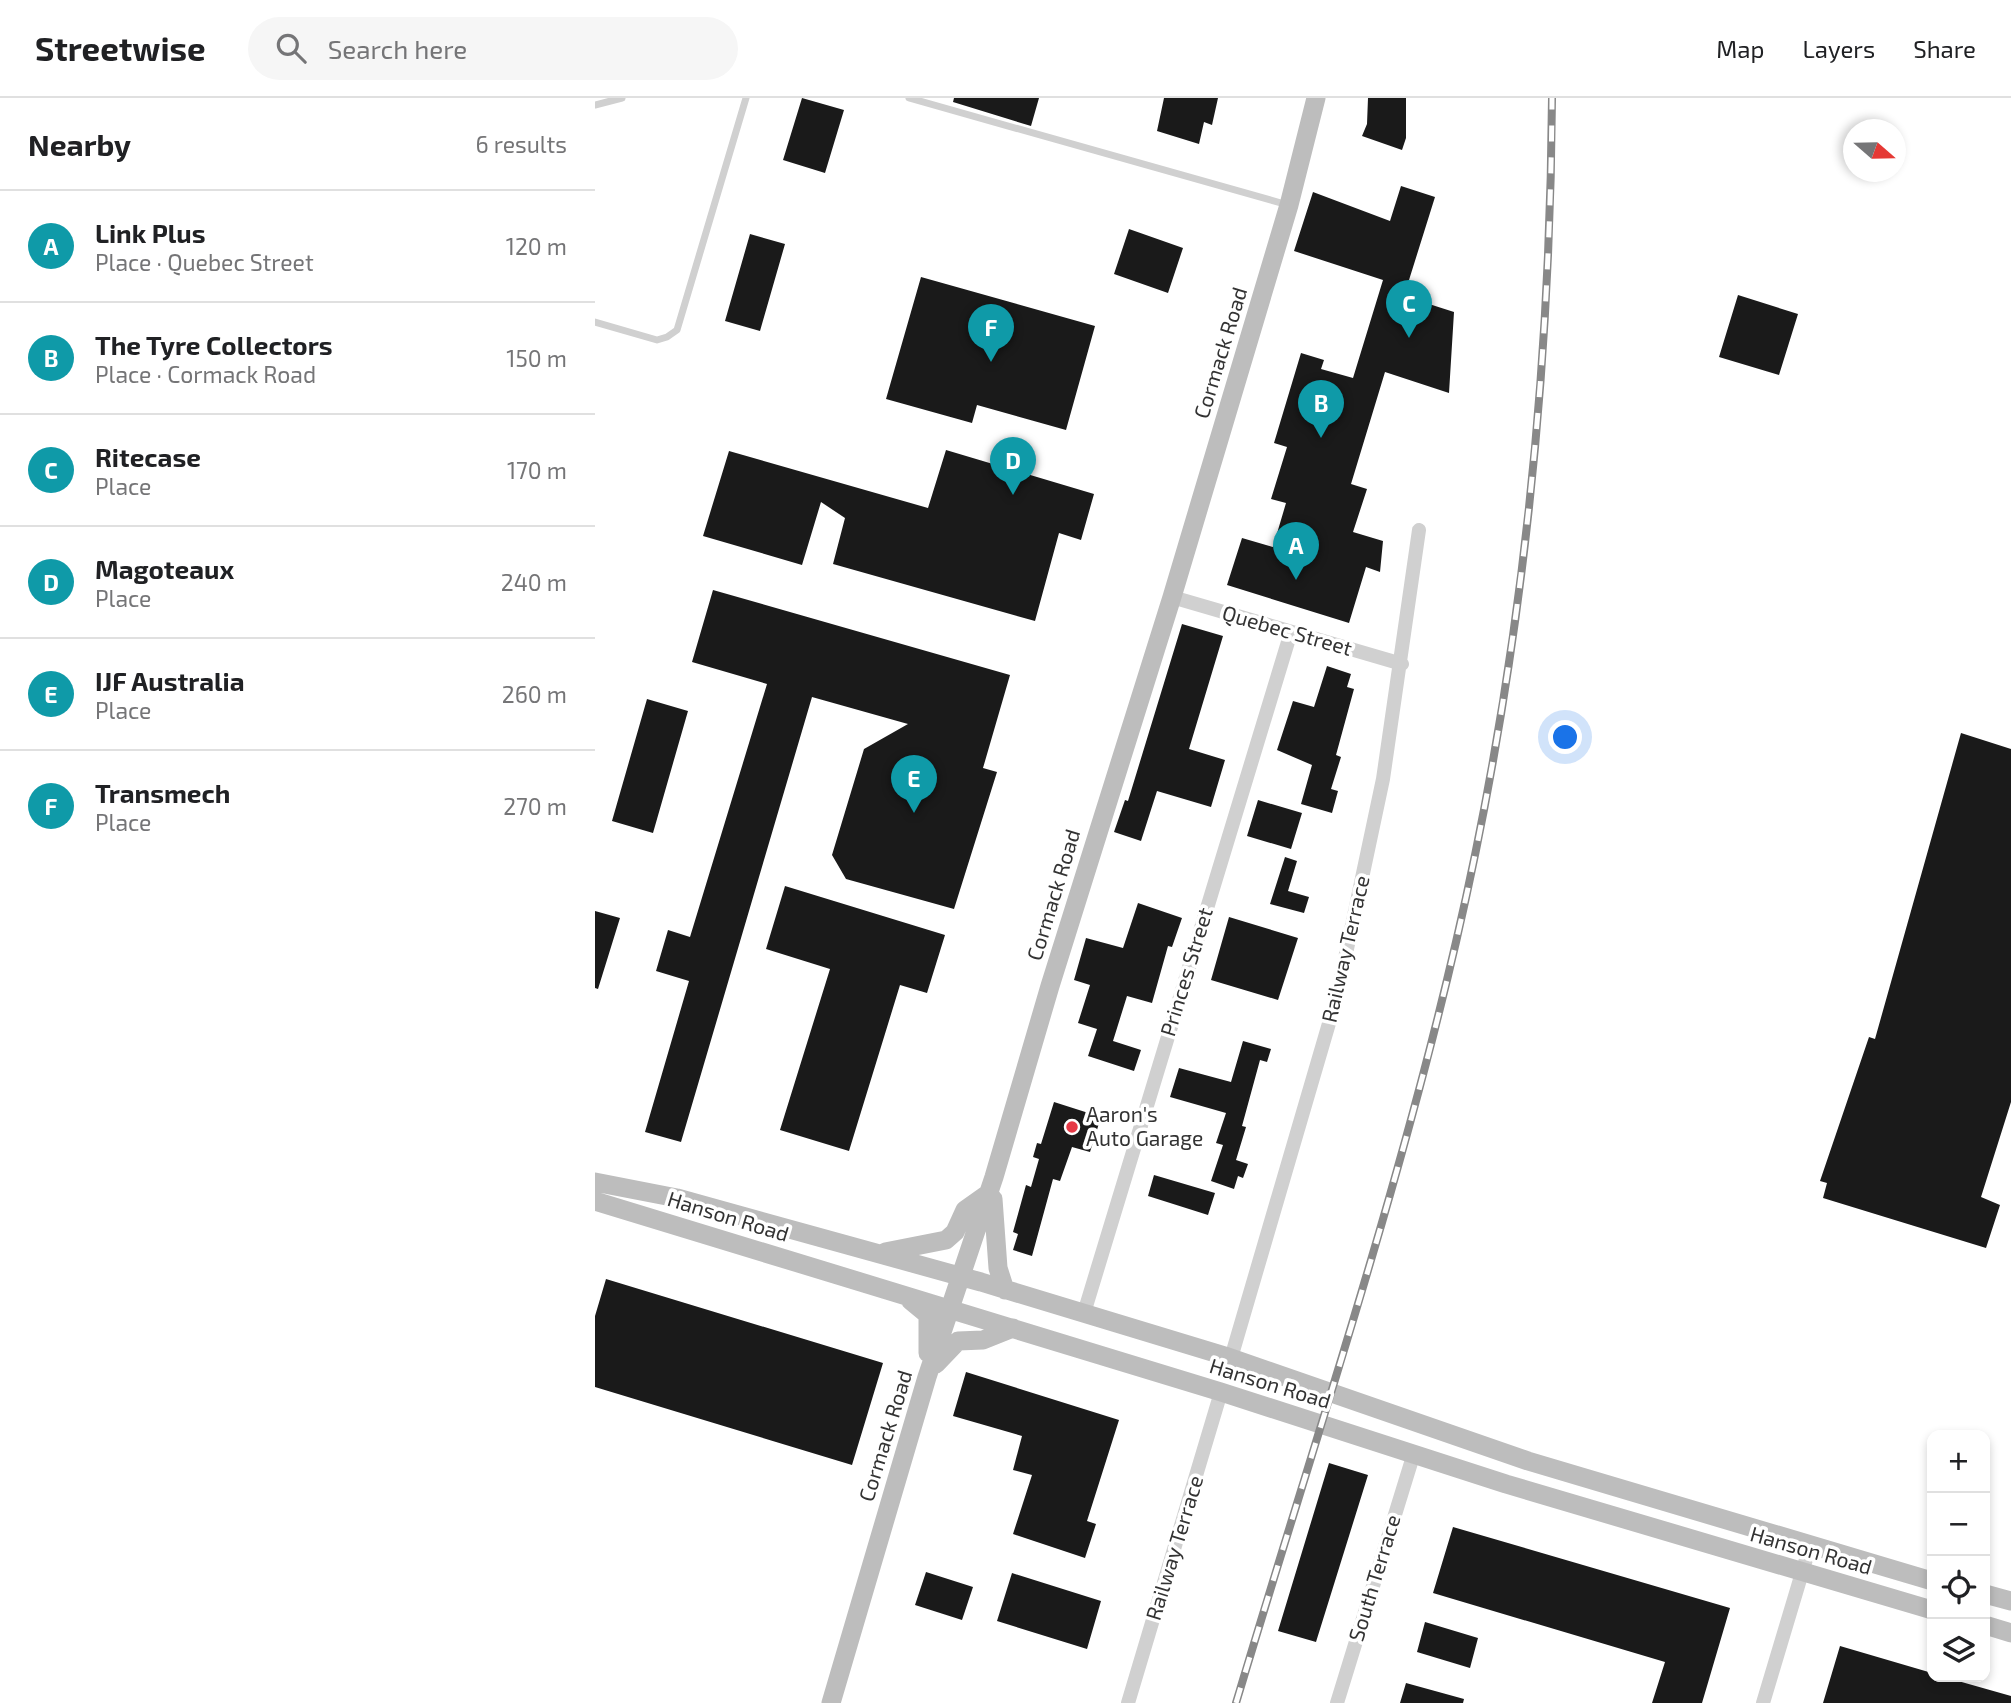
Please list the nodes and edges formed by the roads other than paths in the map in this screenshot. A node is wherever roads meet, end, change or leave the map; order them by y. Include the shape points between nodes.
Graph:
1 (622, 98) edge
2 (746, 98) edge
3 (909, 98) edge
4 (1316, 98) edge
5 (595, 105) edge
6 (1289, 205) junction
7 (595, 322) edge
8 (1419, 530) dead end
9 (1172, 597) junction
10 (1291, 632) junction
11 (1402, 664) junction
12 (595, 1182) edge
13 (991, 1185) junction
14 (595, 1201) edge
15 (877, 1254) junction
16 (961, 1277) junction
17 (1005, 1290) junction
18 (894, 1292) junction
19 (949, 1311) junction
20 (1084, 1313) junction
21 (1013, 1328) junction
22 (1231, 1358) junction
23 (927, 1377) junction
24 (1221, 1392) junction
25 (1462, 1440) junction
26 (1414, 1453) junction
27 (1810, 1546) junction
28 (1801, 1573) junction
29 (1927, 1580) edge
30 (1990, 1595) edge
31 (2011, 1601) edge
32 (1927, 1609) edge
33 (1990, 1627) edge
34 (2011, 1633) edge
35 (831, 1703) edge
36 (1128, 1703) edge
37 (1337, 1703) edge
38 (1763, 1703) edge

1 - 5 lane
2 - 7 lane via 677,330 657,340
3 - 6 lane
4 - 6 main road, Cormack Road
6 - 9 main road, Cormack Road
8 - 11 street, Railway Terrace
9 - 10 street, Quebec Street
9 - 13 main road, Cormack Road
10 - 11 street, Quebec Street
10 - 20 street, Princes Street
11 - 22 street, Railway Terrace via 1337,996
12 - 15 main road, Hanson Road via 677,1198
13 - 15 main road via 965,1210 946,1240
13 - 16 main road, Cormack Road
13 - 17 main road via 998,1268
14 - 18 main road, Hanson Road
15 - 16 main road, Hanson Road
16 - 17 main road, Hanson Road
16 - 19 main road, Cormack Road
17 - 20 main road, Hanson Road
18 - 19 main road, Hanson Road
18 - 23 main road via 928,1315
19 - 21 main road, Hanson Road
19 - 23 main road, Cormack Road
20 - 22 main road, Hanson Road
21 - 23 main road via 983,1340 953,1344
21 - 24 main road, Hanson Road
22 - 25 main road, Hanson Road
23 - 35 main road, Cormack Road
24 - 26 main road, Hanson Road
24 - 36 street, Railway Terrace
25 - 26 main road via 1428,1445
25 - 27 main road, Hanson Road
26 - 28 main road, Hanson Road
26 - 37 street, South Terrace
27 - 28 street
27 - 29 main road, Hanson Road
28 - 32 main road, Hanson Road
28 - 38 street
30 - 31 main road
33 - 34 main road

